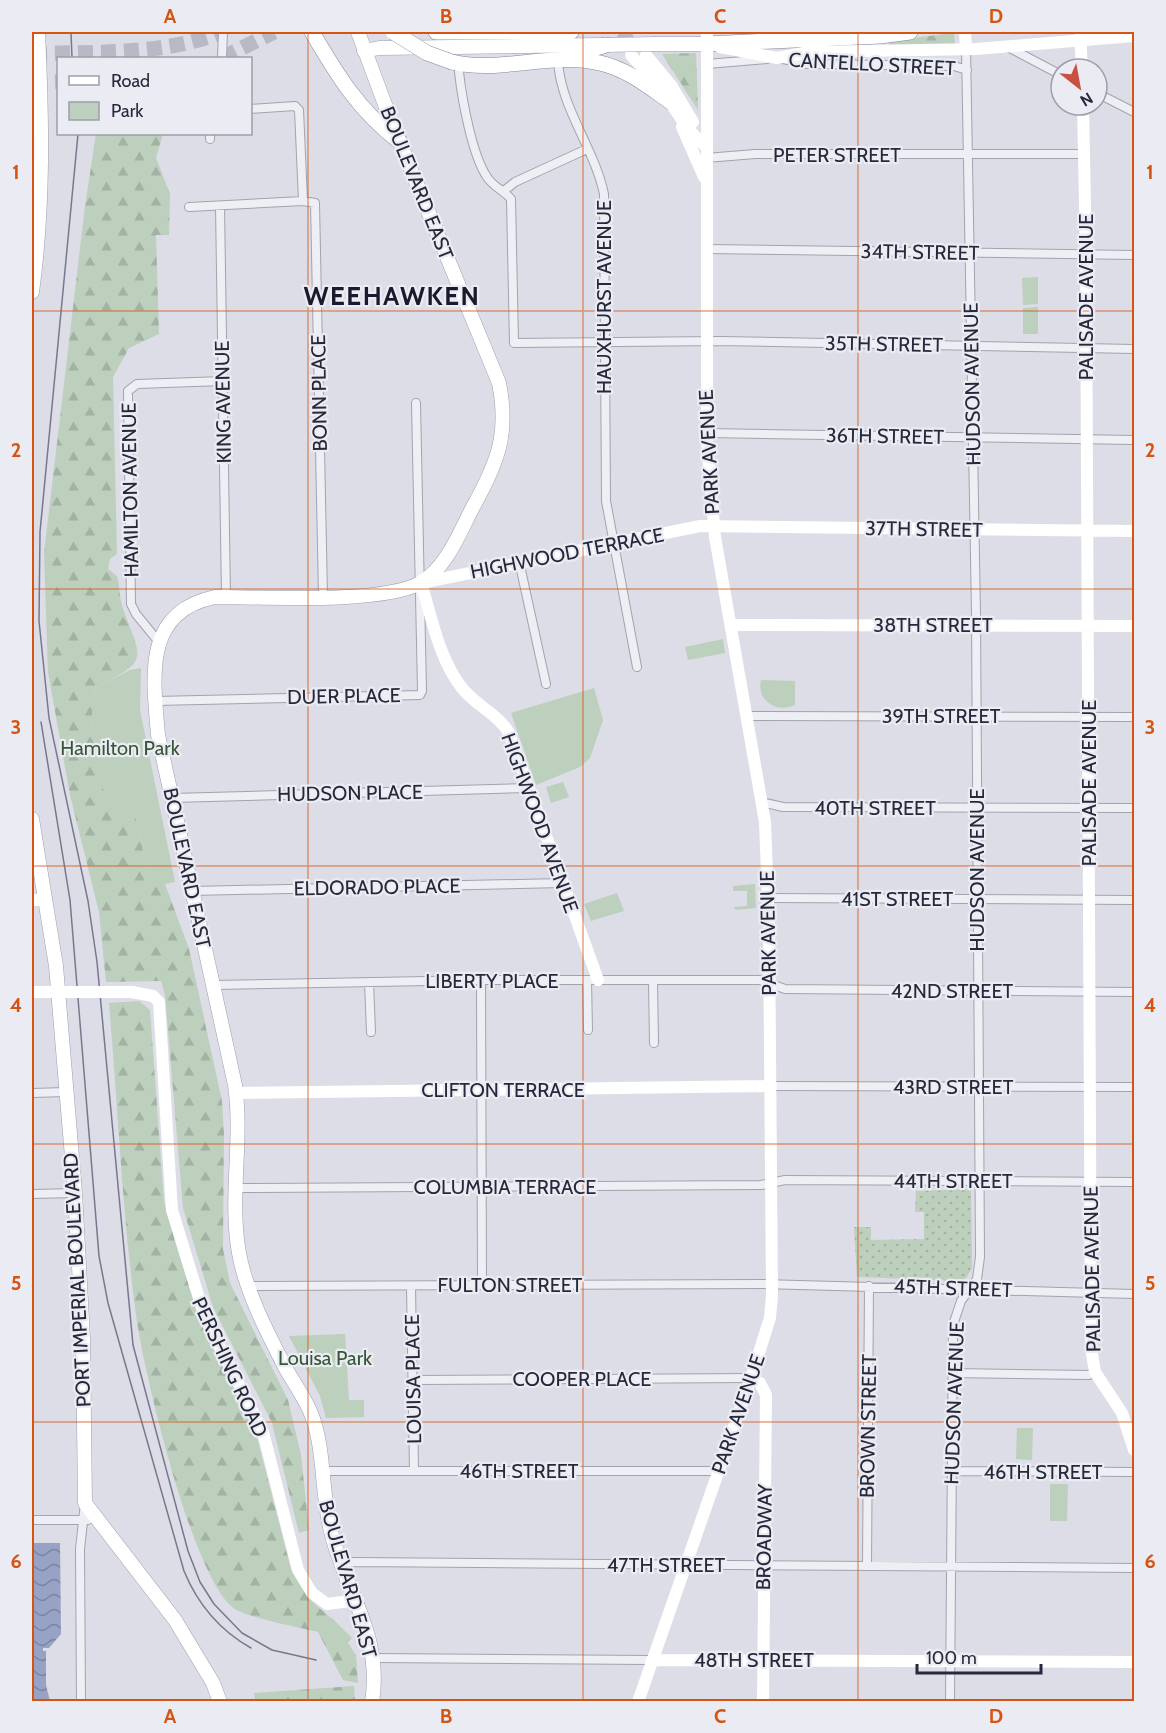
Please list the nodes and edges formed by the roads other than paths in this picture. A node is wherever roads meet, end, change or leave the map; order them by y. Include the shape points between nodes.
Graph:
1 (38, 32) edge
2 (223, 32) edge
3 (312, 32) edge
4 (358, 32) edge
5 (393, 32) edge
6 (436, 32) edge
7 (571, 32) edge
8 (910, 32) edge
9 (965, 32) edge
10 (1080, 35) edge
11 (1134, 36) edge
12 (707, 39) junction
13 (606, 45) junction
14 (1005, 46) junction
15 (650, 49) junction
16 (966, 49) junction
17 (364, 51) junction
18 (631, 55) tunnel mouth
19 (222, 57) edge
20 (1081, 57) edge
21 (777, 58) junction
22 (558, 61) junction
23 (707, 64) junction
24 (455, 67) junction
25 (1049, 69) edge
26 (967, 70) junction
27 (1109, 99) edge
28 (672, 103) junction
29 (252, 109) edge
30 (1134, 112) edge
31 (1083, 117) edge
32 (36, 126) edge
33 (400, 142) junction
34 (587, 149) junction
35 (706, 152) junction
36 (1084, 154) junction
37 (969, 156) junction
38 (705, 181) junction
39 (505, 190) junction
40 (303, 201) junction
41 (220, 206) junction
42 (189, 207) dead end
43 (706, 249) junction
44 (971, 253) junction
45 (1086, 254) junction
46 (1134, 255) edge
47 (32, 292) edge
48 (706, 342) junction
49 (605, 343) junction
50 (972, 345) junction
51 (1085, 348) junction
52 (1134, 349) edge
53 (223, 381) junction
54 (416, 403) dead end
55 (708, 433) junction
56 (973, 437) junction
57 (1086, 438) junction
58 (1134, 440) edge
59 (714, 526) junction
60 (974, 530) junction
61 (1088, 531) junction
62 (1134, 531) edge
63 (613, 542) junction
64 (519, 561) junction
65 (421, 583) junction
66 (323, 596) junction
67 (226, 597) junction
68 (732, 625) junction
69 (976, 625) junction
70 (1088, 626) junction
71 (1134, 626) edge
72 (158, 641) junction
73 (637, 667) dead end
74 (546, 684) dead end
75 (155, 700) junction
76 (747, 716) junction
77 (976, 716) junction
78 (1089, 717) junction
79 (1134, 717) edge
80 (528, 788) junction
81 (172, 798) junction
82 (761, 802) junction
83 (1134, 808) edge
84 (977, 809) junction
85 (1089, 810) junction
86 (32, 819) edge
87 (562, 883) junction
88 (192, 891) junction
89 (768, 898) junction
90 (977, 899) junction
91 (39, 900) edge
92 (1090, 900) junction
93 (1134, 900) edge
94 (593, 980) junction
95 (653, 980) junction
96 (481, 981) junction
97 (369, 982) junction
98 (213, 985) junction
99 (770, 985) junction
100 (38, 992) edge
101 (977, 992) junction
102 (1089, 992) junction
103 (1134, 992) edge
104 (588, 1030) dead end
105 (371, 1032) dead end
106 (654, 1043) dead end
107 (771, 1086) junction
108 (1091, 1086) junction
109 (978, 1087) junction
110 (1134, 1087) edge
111 (481, 1090) junction
112 (66, 1092) junction
113 (32, 1093) edge
114 (236, 1093) junction
115 (978, 1181) junction
116 (1091, 1182) junction
117 (1134, 1182) edge
118 (773, 1183) junction
119 (481, 1187) junction
120 (236, 1188) junction
121 (75, 1193) junction
122 (32, 1194) edge
123 (772, 1284) junction
124 (411, 1286) junction
125 (482, 1286) junction
126 (869, 1286) junction
127 (248, 1287) junction
128 (970, 1288) junction
129 (1090, 1293) junction
130 (1134, 1294) edge
131 (1095, 1372) junction
132 (951, 1373) junction
133 (751, 1378) junction
134 (414, 1380) junction
135 (1134, 1450) edge
136 (320, 1471) junction
137 (414, 1471) junction
138 (718, 1471) junction
139 (951, 1471) junction
140 (1134, 1472) edge
141 (32, 1520) edge
142 (89, 1520) junction
143 (341, 1564) junction
144 (686, 1565) junction
145 (764, 1565) junction
146 (867, 1566) junction
147 (950, 1567) junction
148 (1134, 1568) edge
149 (358, 1600) junction
150 (373, 1658) junction
151 (652, 1660) junction
152 (763, 1660) junction
153 (951, 1662) junction
154 (1134, 1662) edge
155 (81, 1701) edge
156 (220, 1701) edge
157 (372, 1701) edge
158 (638, 1701) edge
159 (763, 1701) edge
160 (950, 1701) edge

1 - 32 main road
2 - 19 street
3 - 33 highway via 356,102
4 - 17 main road, BOULEVARD EAST
5 - 24 highway, bridge
6 - 7 highway
8 - 12 highway
9 - 16 street, HUDSON AVENUE
10 - 11 street, CANTELLO STREET
10 - 14 street, CANTELLO STREET
10 - 20 street
12 - 15 main road
12 - 21 street, CANTELLO STREET
12 - 23 street, PARK AVENUE
13 - 15 main road, bridge
13 - 17 main road
13 - 22 highway
14 - 16 street, CANTELLO STREET
14 - 25 street
15 - 35 street
16 - 21 street, CANTELLO STREET via 809,52
16 - 26 street, HUDSON AVENUE
17 - 33 main road, BOULEVARD EAST
18 - 28 street
21 - 23 street, CANTELLO STREET
21 - 26 street, CANTELLO STREET via 807,64 954,66
22 - 24 highway
22 - 28 highway via 591,61 610,66
22 - 34 street, HAUXHURST AVENUE via 566,100
23 - 35 street, PARK AVENUE
24 - 39 street via 483,170 489,181
26 - 37 street, HUDSON AVENUE
27 - 30 street
28 - 35 street
28 - 38 street
29 - 40 street via 295,106 299,110
31 - 36 street, PALISADE AVENUE
32 - 47 main road via 40,210
33 - 65 main road, BOULEVARD EAST via 499,383 503,406 501,442 489,477 447,556
34 - 39 street
34 - 49 street, HAUXHURST AVENUE via 604,199
35 - 37 street, PETER STREET
35 - 38 street, PARK AVENUE
36 - 37 street, PETER STREET
36 - 45 street, PALISADE AVENUE
37 - 44 street, HUDSON AVENUE
38 - 43 street, PARK AVENUE
39 - 49 street, 35TH STREET via 513,210 514,343
40 - 41 street
40 - 66 street, BONN PLACE via 315,203
41 - 42 street
41 - 53 street, KING AVENUE
43 - 44 street, 34TH STREET
43 - 48 street, PARK AVENUE
44 - 45 street, 34TH STREET
44 - 50 street, HUDSON AVENUE
45 - 46 street, 34TH STREET
45 - 51 street, PALISADE AVENUE
48 - 49 street, 35TH STREET
48 - 50 street, 35TH STREET
48 - 55 street, PARK AVENUE
49 - 63 street, HAUXHURST AVENUE via 606,501
50 - 51 street, 35TH STREET
50 - 56 street, HUDSON AVENUE
51 - 52 street, 35TH STREET
51 - 57 street, PALISADE AVENUE
53 - 67 street, KING AVENUE
53 - 72 street, HAMILTON AVENUE via 137,384 128,391 131,604
54 - 65 street
55 - 56 street, 36TH STREET
55 - 59 street, PARK AVENUE
56 - 57 street, 36TH STREET
56 - 60 street, HUDSON AVENUE
57 - 58 street, 36TH STREET
57 - 61 street, PALISADE AVENUE
59 - 60 street, 37TH STREET
59 - 63 street, HIGHWOOD TERRACE
59 - 68 street, PARK AVENUE
60 - 61 street, 37TH STREET
60 - 69 street, HUDSON AVENUE
61 - 62 street, 37TH STREET
61 - 70 street, PALISADE AVENUE
63 - 64 street, HIGHWOOD TERRACE
63 - 73 street, HAUXHURST AVENUE
64 - 65 street, HIGHWOOD TERRACE
64 - 74 street
65 - 66 main road via 382,594
65 - 75 street, DUER PLACE via 420,695
65 - 80 street, HIGHWOOD AVENUE via 449,670 464,690 504,724
66 - 67 main road
67 - 72 main road via 195,602 178,612
68 - 69 street, 38TH STREET
68 - 76 street, PARK AVENUE
69 - 70 street, 38TH STREET
69 - 77 street, HUDSON AVENUE
70 - 71 street, 38TH STREET
70 - 78 street, PALISADE AVENUE
72 - 75 main road, BOULEVARD EAST
75 - 81 main road, BOULEVARD EAST via 158,735
76 - 77 street, 39TH STREET
76 - 82 street, PARK AVENUE
77 - 78 street, 39TH STREET
77 - 84 street, HUDSON AVENUE
78 - 79 street, 39TH STREET
78 - 85 street, PALISADE AVENUE
80 - 81 street, HUDSON PLACE
80 - 87 street, HIGHWOOD AVENUE
81 - 88 main road, BOULEVARD EAST
82 - 84 street, 40TH STREET via 783,807
82 - 89 street, PARK AVENUE
83 - 85 street, 40TH STREET
84 - 85 street, 40TH STREET
84 - 90 street, HUDSON AVENUE
85 - 92 street, PALISADE AVENUE
86 - 91 main road, PORT IMPERIAL BOULEVARD
87 - 88 street, ELDORADO PLACE
87 - 94 street, HIGHWOOD AVENUE
88 - 98 main road, BOULEVARD EAST
89 - 90 street, 41ST STREET
89 - 99 street, PARK AVENUE
90 - 92 street, 41ST STREET
90 - 101 street, HUDSON AVENUE
91 - 112 main road, PORT IMPERIAL BOULEVARD via 56,966
92 - 93 street, 41ST STREET
92 - 102 street, PALISADE AVENUE
94 - 95 street, LIBERTY PLACE
94 - 96 street, LIBERTY PLACE
94 - 104 street
95 - 99 street, LIBERTY PLACE via 760,980
95 - 106 street
96 - 97 street, LIBERTY PLACE
96 - 111 street
97 - 98 street, LIBERTY PLACE
97 - 105 street
98 - 114 main road, BOULEVARD EAST
99 - 101 street, 42ND STREET via 785,989
99 - 107 street, PARK AVENUE
100 - 149 street, PERSHING ROAD, bridge via 132,992 153,996 159,1002 172,1210 205,1318 263,1432 298,1570 312,1593 327,1604
101 - 102 street, 42ND STREET
101 - 109 street, HUDSON AVENUE
102 - 103 street, 42ND STREET
102 - 108 street, PALISADE AVENUE
107 - 109 street, 43RD STREET
107 - 111 street, CLIFTON TERRACE
107 - 118 street, PARK AVENUE
108 - 109 street, 43RD STREET
108 - 110 street, 43RD STREET
108 - 116 street, PALISADE AVENUE
109 - 115 street, HUDSON AVENUE
111 - 114 street, CLIFTON TERRACE
111 - 119 street
112 - 113 street
112 - 121 main road, PORT IMPERIAL BOULEVARD
114 - 120 main road, BOULEVARD EAST
115 - 116 street, 44TH STREET
115 - 118 street, 44TH STREET
115 - 128 street, HUDSON AVENUE via 980,1257 977,1279
116 - 117 street, 44TH STREET
116 - 129 street, PALISADE AVENUE
118 - 119 street, COLUMBIA TERRACE
118 - 123 street, PARK AVENUE
119 - 120 street, COLUMBIA TERRACE
119 - 125 street
120 - 127 main road, BOULEVARD EAST via 239,1254
121 - 122 street
121 - 142 main road, PORT IMPERIAL BOULEVARD via 83,1339 84,1503
123 - 125 street, FULTON STREET
123 - 126 street, 45TH STREET
123 - 133 street, PARK AVENUE via 770,1318
124 - 125 street, FULTON STREET
124 - 127 street, FULTON STREET
124 - 134 street, LOUISA PLACE
126 - 128 street, 45TH STREET
126 - 146 street, BROWN STREET
127 - 136 main road, BOULEVARD EAST via 310,1411 318,1439
128 - 129 street, 45TH STREET
128 - 132 street, HUDSON AVENUE via 953,1325
129 - 130 street, 45TH STREET
129 - 131 street, PALISADE AVENUE
131 - 132 street via 1038,1376
131 - 135 street, PALISADE AVENUE via 1122,1413
132 - 139 street, HUDSON AVENUE
133 - 134 street, COOPER PLACE
133 - 138 street, PARK AVENUE
133 - 145 street, BROADWAY via 760,1383 766,1395
134 - 137 street, LOUISA PLACE
136 - 137 street, 46TH STREET
136 - 143 main road, BOULEVARD EAST
137 - 138 street, 46TH STREET
138 - 144 street, PARK AVENUE
139 - 140 street, 46TH STREET
139 - 147 street, HUDSON AVENUE
141 - 142 street
142 - 155 street via 80,1549
142 - 156 main road, PORT IMPERIAL BOULEVARD via 149,1583 213,1683
143 - 144 street, 47TH STREET
143 - 149 main road, BOULEVARD EAST
144 - 145 street, 47TH STREET
144 - 151 street, PARK AVENUE
145 - 146 street, 47TH STREET
145 - 152 street, BROADWAY
146 - 147 street, 47TH STREET
147 - 148 street, 47TH STREET
147 - 153 street, HUDSON AVENUE
149 - 150 main road, BOULEVARD EAST
150 - 151 street, 48TH STREET
150 - 157 main road, BOULEVARD EAST
151 - 152 street, 48TH STREET
151 - 158 street, PARK AVENUE
152 - 153 street, 48TH STREET
152 - 159 street, BROADWAY
153 - 154 street, 48TH STREET
153 - 160 street, HUDSON AVENUE

